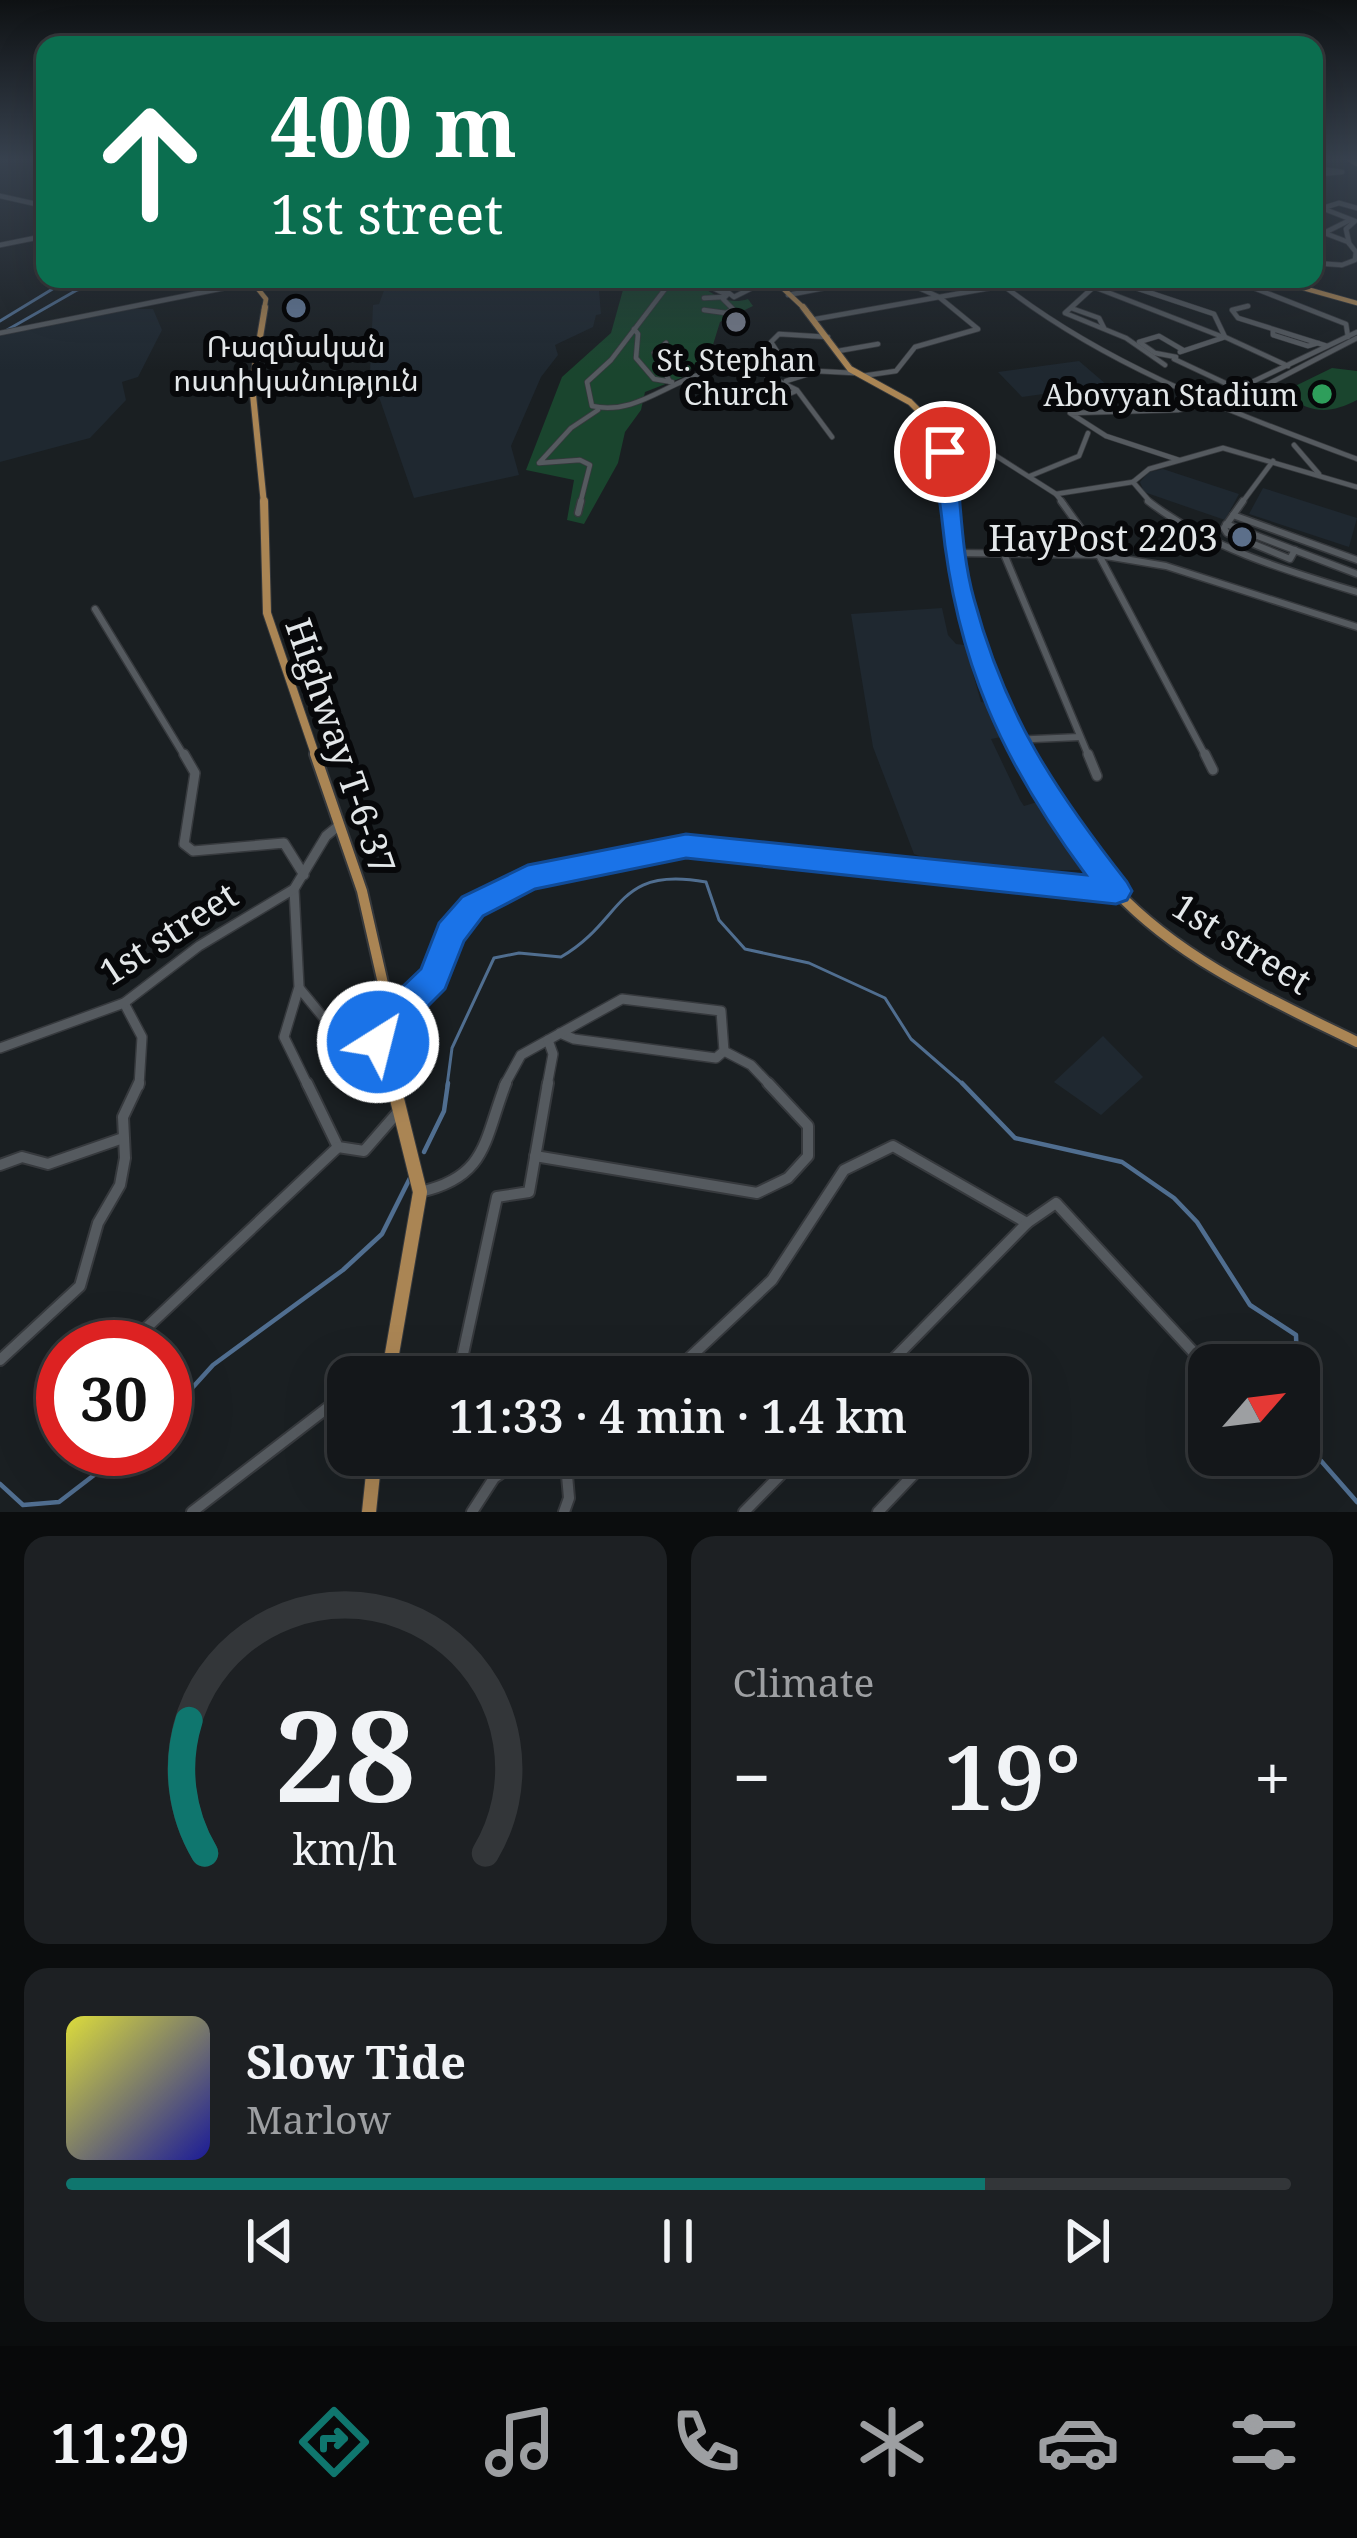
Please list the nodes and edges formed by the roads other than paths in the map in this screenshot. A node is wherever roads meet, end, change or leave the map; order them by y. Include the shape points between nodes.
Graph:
1 (1333, 230) edge
2 (1346, 230) edge
3 (1323, 232) edge
4 (1327, 233) junction
5 (1323, 235) edge
6 (36, 238) edge
7 (1348, 242) junction
8 (0, 245) edge
9 (1323, 264) edge
10 (221, 288) edge
11 (254, 288) edge
12 (664, 288) edge
13 (711, 288) edge
14 (718, 288) edge
15 (760, 288) edge
16 (781, 288) edge
17 (824, 288) edge
18 (919, 288) edge
19 (991, 288) edge
20 (1005, 288) edge
21 (1092, 288) edge
22 (1103, 288) edge
23 (1136, 288) edge
24 (1259, 288) edge
25 (1300, 288) edge
26 (1311, 288) edge
27 (788, 295) junction
28 (725, 296) junction
29 (939, 297) junction
30 (704, 298) dead end
31 (1357, 302) edge
32 (1248, 306) dead end
33 (704, 310) dead end
34 (1214, 314) junction
35 (1238, 318) junction
36 (816, 319) junction
37 (1187, 325) junction
38 (634, 329) junction
39 (0, 332) edge
40 (1357, 335) edge
41 (828, 337) junction
42 (1225, 337) junction
43 (1167, 338) junction
44 (1348, 338) junction
45 (666, 343) dead end
46 (878, 344) dead end
47 (1328, 346) junction
48 (1183, 350) junction
49 (838, 351) junction
50 (780, 356) junction
51 (1175, 358) junction
52 (1165, 364) junction
53 (1288, 366) junction
54 (816, 371) junction
55 (1149, 373) junction
56 (857, 374) junction
57 (766, 375) dead end
58 (786, 381) junction
59 (673, 382) junction
60 (1240, 390) junction
61 (796, 391) junction
62 (1211, 402) junction
63 (766, 403) dead end
64 (1222, 407) junction
65 (599, 409) junction
66 (940, 432) junction
67 (1088, 433) junction
68 (832, 437) dead end
69 (1294, 445) dead end
70 (1357, 459) edge
71 (1179, 460) junction
72 (1273, 461) junction
73 (1320, 475) junction
74 (1030, 476) junction
75 (1133, 482) junction
76 (1357, 487) edge
77 (1056, 494) junction
78 (578, 514) dead end
79 (1233, 515) junction
80 (957, 553) junction
81 (1004, 554) junction
82 (1100, 555) junction
83 (1357, 560) edge
84 (1357, 574) edge
85 (1357, 592) edge
86 (95, 609) dead end
87 (1357, 627) edge
88 (1080, 737) junction
89 (1012, 740) junction
90 (1214, 770) dead end
91 (1097, 776) dead end
92 (337, 827) junction
93 (305, 877) junction
94 (294, 889) junction
95 (1116, 891) junction
96 (299, 987) junction
97 (124, 1003) junction
98 (389, 1010) junction
99 (554, 1037) junction
100 (386, 1042) junction
101 (1357, 1042) edge
102 (0, 1048) edge
103 (724, 1051) junction
104 (398, 1112) junction
105 (123, 1138) junction
106 (338, 1148) junction
107 (535, 1156) junction
108 (0, 1165) edge
109 (420, 1192) junction
110 (1027, 1223) junction
111 (155, 1320) edge
112 (1188, 1346) edge
113 (392, 1356) edge
114 (462, 1356) edge
115 (691, 1356) edge
116 (897, 1356) edge
117 (0, 1360) edge
118 (327, 1408) edge
119 (373, 1476) edge
120 (493, 1476) edge
121 (567, 1476) edge
122 (779, 1476) edge
123 (912, 1476) edge
124 (192, 1512) edge
125 (369, 1512) edge
126 (472, 1512) edge
127 (564, 1512) edge
128 (744, 1512) edge
129 (878, 1512) edge

1 - 4 street
2 - 7 street
3 - 4 street
4 - 5 street
4 - 7 street
6 - 8 street
7 - 9 street via 1355,260
10 - 39 street
11 - 92 main road, Highway T-6-37 via 267,310 252,385 267,613
12 - 38 street
13 - 28 street
14 - 28 street
15 - 28 street
16 - 27 main road
17 - 27 street
18 - 29 street
19 - 29 street
20 - 55 street
21 - 52 street via 1067,314
22 - 37 street
23 - 34 street
24 - 44 street via 1348,325
25 - 31 main road
26 - 31 main road
27 - 36 main road
28 - 30 street
28 - 33 street via 732,311
29 - 36 street
29 - 56 street via 978,329 915,347 896,371
32 - 35 street via 1232,310
34 - 35 street
34 - 42 street
35 - 47 street
36 - 41 main road
37 - 42 street
37 - 43 street
38 - 59 street via 636,358 654,379
38 - 65 street via 586,382 587,400
40 - 44 street
40 - 64 street
41 - 49 main road
41 - 50 street via 776,334 771,342
42 - 48 street
42 - 53 street
43 - 48 street
43 - 51 street via 1139,342
44 - 47 street
45 - 59 street via 654,352
46 - 49 street
47 - 53 street
48 - 51 street
49 - 56 main road
50 - 54 street
50 - 59 street via 765,367 726,366
51 - 52 street
51 - 60 street
52 - 55 street
53 - 60 street
54 - 56 street
54 - 58 street
55 - 62 street
56 - 66 main road via 910,402
57 - 58 street
58 - 61 street
59 - 65 street via 622,408
60 - 62 street
61 - 63 street
61 - 68 street
62 - 64 street
62 - 67 street via 1070,413
64 - 70 street
65 - 78 street via 539,463 590,465
66 - 74 street via 968,438
66 - 80 main road, 1st street
67 - 71 street
67 - 74 street via 1078,456
69 - 73 street
71 - 72 street via 1225,448
71 - 75 street
72 - 73 street
72 - 79 street
73 - 76 street
74 - 77 street
75 - 77 street
75 - 85 street via 1184,525
77 - 82 street
79 - 83 street
79 - 84 street via 1226,524
80 - 81 street
80 - 89 main road, 1st street via 962,597
81 - 82 street
81 - 88 street
82 - 87 street via 1160,562
82 - 90 street
86 - 93 street via 195,773 184,844 193,850 284,843
88 - 89 street
88 - 91 street
89 - 95 main road, 1st street
92 - 93 street, 1st street
92 - 98 main road, Highway T-6-37 via 362,891
93 - 94 street, 1st street
94 - 96 street
94 - 97 street, 1st street
95 - 98 main road via 686,846 528,878 472,907 451,933 433,979
95 - 101 main road, 1st street via 1192,954
96 - 100 street via 341,1039
96 - 106 street via 284,1037
97 - 102 street, 1st street
97 - 105 street via 142,1037 139,1090 123,1117
98 - 100 main road, Highway T-6-37
99 - 103 street via 716,1058
99 - 103 street via 622,999 721,1011
99 - 107 street
99 - 109 street via 521,1055 484,1153 453,1185
100 - 104 main road, Highway T-6-37
103 - 107 street via 751,1065 808,1126 808,1156 788,1178 757,1193
104 - 106 street via 364,1151
104 - 109 main road, Highway T-6-37
105 - 108 street via 48,1164 22,1157
105 - 117 street via 119,1185 98,1222 80,1286
106 - 111 street
107 - 114 street via 529,1192 496,1197
109 - 113 main road
110 - 112 street via 1056,1203
110 - 115 street via 893,1146 844,1170 772,1280
110 - 116 street
118 - 124 street
119 - 125 main road
120 - 126 street
121 - 127 street
122 - 128 street
123 - 129 street

